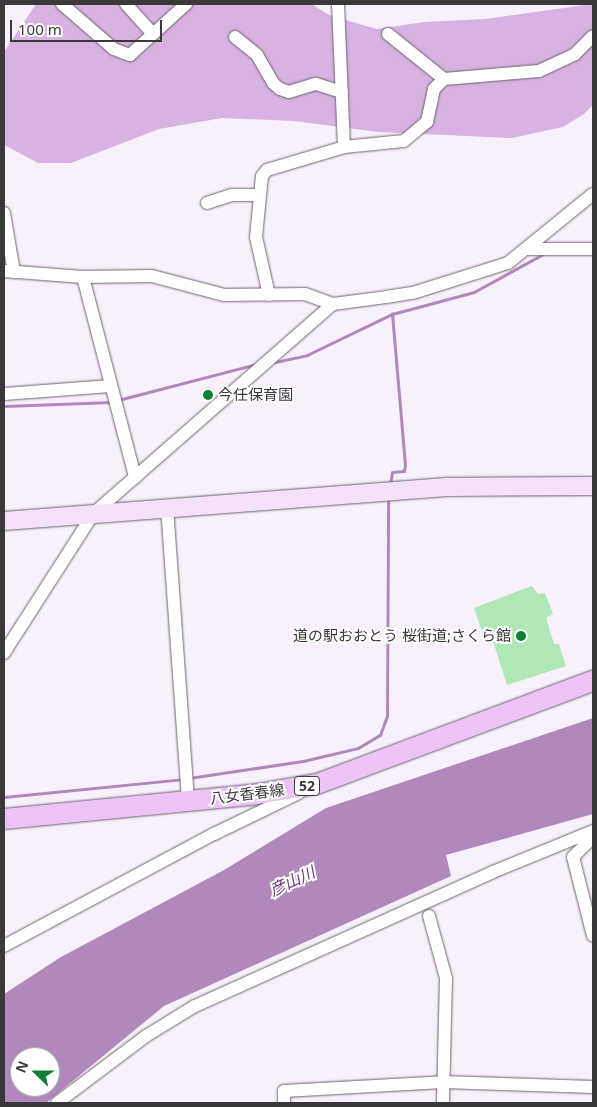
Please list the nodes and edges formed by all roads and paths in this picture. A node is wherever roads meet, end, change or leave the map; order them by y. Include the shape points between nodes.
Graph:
1 (126, 4) edge
2 (338, 4) edge
3 (71, 6) edge
4 (179, 6) edge
5 (153, 34) junction
6 (388, 34) dead end
7 (593, 36) edge
8 (235, 37) dead end
9 (444, 79) junction
10 (342, 92) junction
11 (344, 147) junction
12 (593, 194) edge
13 (259, 195) junction
14 (207, 203) dead end
15 (4, 213) edge
16 (529, 249) junction
17 (593, 249) edge
18 (9, 272) edge
19 (83, 276) junction
20 (269, 295) junction
21 (333, 304) junction
22 (111, 386) junction
23 (4, 394) edge
24 (135, 477) junction
25 (593, 486) edge
26 (166, 507) junction
27 (94, 512) junction
28 (4, 521) edge
29 (4, 653) edge
30 (593, 681) edge
31 (316, 784) junction
32 (188, 801) junction
33 (4, 819) edge
34 (593, 831) edge
35 (593, 837) edge
36 (429, 916) dead end
37 (593, 936) edge
38 (4, 946) edge
39 (443, 1082) junction
40 (593, 1087) edge
41 (57, 1103) edge
42 (284, 1103) edge
43 (443, 1103) edge

1 - 5 street
2 - 10 street
3 - 5 street via 114,50 130,54
4 - 5 street
6 - 9 street
7 - 9 street via 569,57 539,71
8 - 10 street via 257,55 273,84 280,89 289,92 316,84
9 - 11 street via 434,89 427,122 404,141
10 - 11 street
11 - 13 street via 267,170
12 - 16 street
13 - 14 street via 232,195
13 - 20 street via 256,238
15 - 18 street
16 - 17 street
16 - 21 street via 508,263 416,292
18 - 19 street
19 - 20 street via 152,276 224,295
19 - 22 street
20 - 21 street via 305,294
21 - 24 street
22 - 23 street
22 - 24 street
24 - 27 street
25 - 26 street via 450,487
26 - 27 street
26 - 32 street
27 - 28 street
27 - 29 street
30 - 31 main road, 八女香春線 / 52
31 - 32 main road, 八女香春線 / 52
31 - 38 street via 206,838
32 - 33 main road, 八女香春線 / 52
34 - 41 street via 474,880 195,1006 146,1036
35 - 37 street via 573,857
36 - 39 street via 446,978
39 - 40 street
39 - 42 street via 284,1091
39 - 43 street

